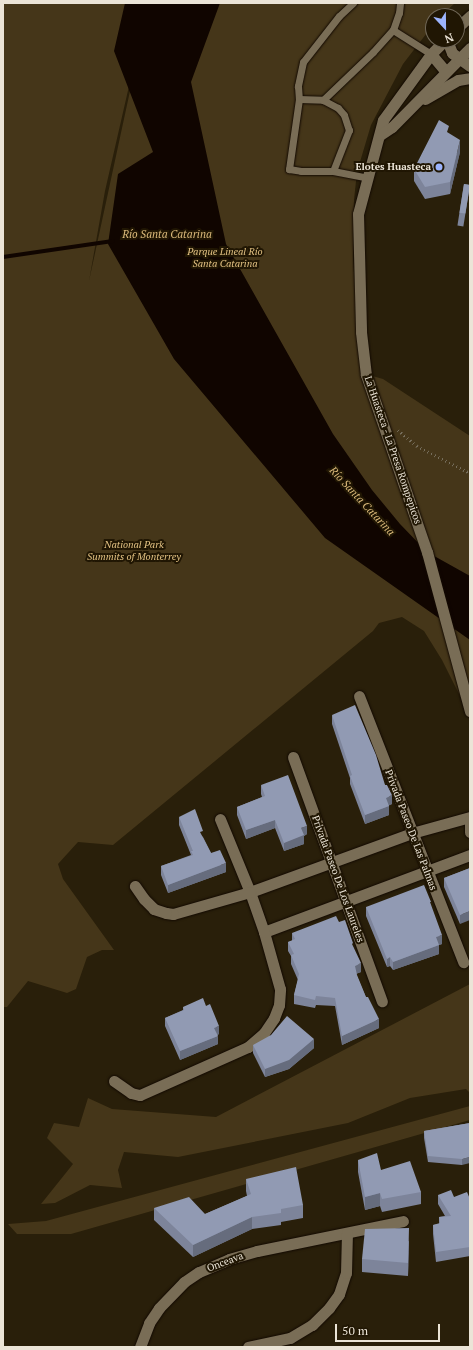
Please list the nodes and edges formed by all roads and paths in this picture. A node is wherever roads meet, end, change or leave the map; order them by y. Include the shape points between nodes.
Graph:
1 (353, 3) edge
2 (400, 3) edge
3 (393, 30) junction
4 (437, 48) edge
5 (450, 48) edge
6 (470, 48) edge
7 (431, 54) junction
8 (458, 59) junction
9 (470, 66) edge
10 (446, 72) junction
11 (470, 78) edge
12 (299, 99) junction
13 (323, 100) junction
14 (405, 113) junction
15 (380, 135) junction
16 (333, 171) junction
17 (368, 178) junction
18 (383, 423) junction
19 (470, 473) edge
20 (359, 696) dead end
21 (470, 711) edge
22 (293, 757) dead end
23 (470, 817) edge
24 (220, 819) dead end
25 (470, 820) edge
26 (470, 832) edge
27 (412, 833) junction
28 (470, 855) edge
29 (332, 862) junction
30 (427, 871) junction
31 (135, 886) dead end
32 (250, 892) junction
33 (345, 900) junction
34 (264, 932) junction
35 (463, 962) dead end
36 (382, 1001) dead end
37 (114, 1081) dead end
38 (403, 1220) dead end
39 (347, 1233) junction
40 (140, 1347) edge
41 (248, 1347) edge

1 - 12 lane via 339,16 303,62 298,86
2 - 3 lane
3 - 7 lane
3 - 13 lane
4 - 7 street, La Huasteca - La Presa Rompepicos
5 - 8 street
6 - 8 street
7 - 10 street
7 - 15 street, La Huasteca - La Presa Rompepicos via 383,120
8 - 9 street
8 - 10 street
10 - 14 street
11 - 14 street via 458,80
12 - 13 lane
12 - 16 lane via 290,168 301,171
13 - 16 lane via 341,112 349,130
14 - 15 street
15 - 17 street, La Huasteca - La Presa Rompepicos
16 - 17 lane
17 - 18 street, La Huasteca - La Presa Rompepicos via 358,214 361,332 366,375
18 - 19 path via 402,432 417,446
18 - 21 street, La Huasteca - La Presa Rompepicos via 428,552
20 - 27 street, Privada Paseo De Las Palmas
22 - 29 street, Privada Paseo De Los Laureles
23 - 27 street
24 - 32 street
25 - 26 street
27 - 29 street
27 - 30 street, Privada Paseo De Las Palmas
28 - 30 street
29 - 32 street
29 - 33 street, Privada Paseo De Los Laureles
30 - 33 street
30 - 35 street, Privada Paseo De Las Palmas
31 - 32 street via 154,909 173,914
32 - 34 street
33 - 34 street
33 - 36 street, Privada Paseo De Los Laureles
34 - 37 street via 280,989 279,1005 264,1033 248,1047 144,1094 131,1093
38 - 39 street, Onceava
39 - 40 street, Onceava via 257,1251 199,1272 184,1282 159,1308 149,1323
39 - 41 street via 346,1273 339,1294 329,1308 312,1325 290,1338

